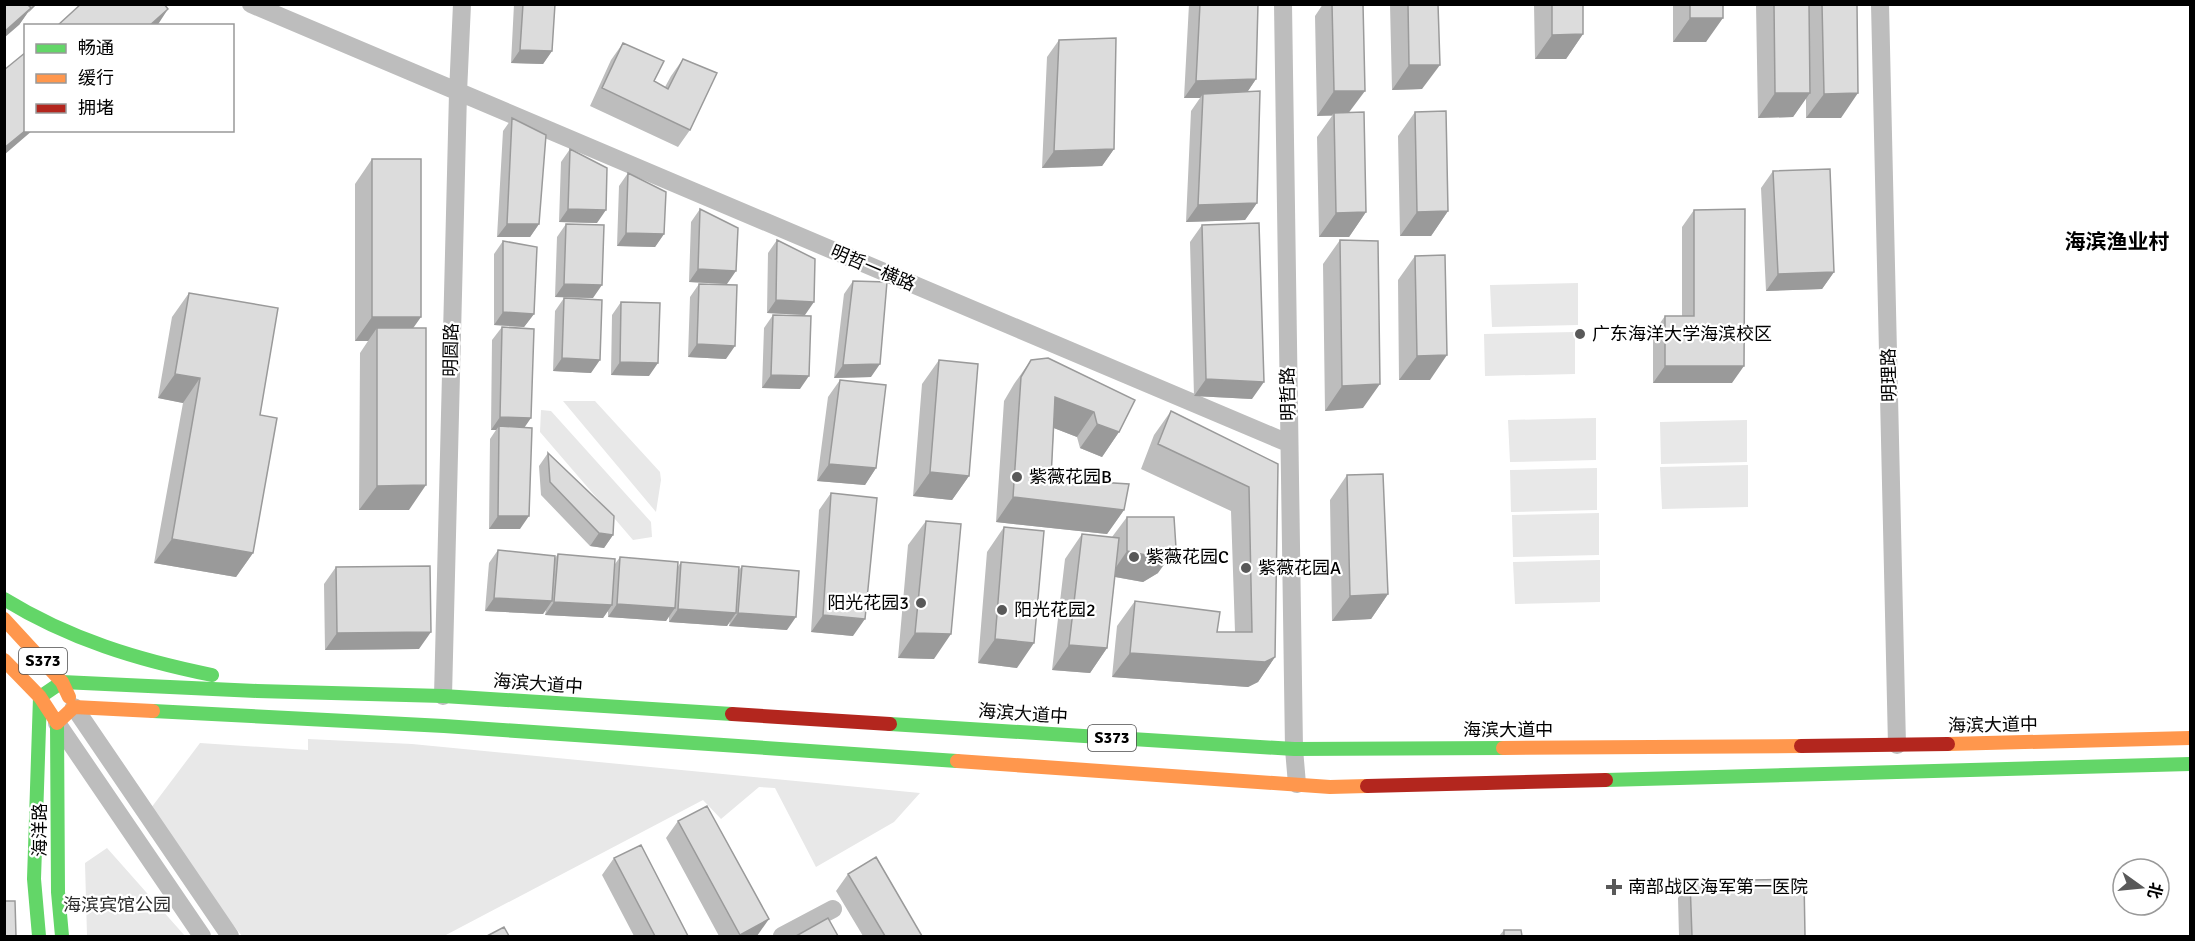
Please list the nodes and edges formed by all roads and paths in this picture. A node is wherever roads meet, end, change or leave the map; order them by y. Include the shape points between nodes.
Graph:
1 (250, 4) edge
2 (462, 4) edge
3 (1283, 4) edge
4 (1880, 4) edge
5 (458, 93) junction
6 (1288, 443) junction
7 (4, 599) edge
8 (4, 619) edge
9 (4, 660) edge
10 (62, 682) junction
11 (330, 693) junction
12 (443, 696) junction
13 (40, 697) junction
14 (74, 707) junction
15 (57, 723) junction
16 (2190, 738) edge
17 (1897, 745) junction
18 (1294, 749) junction
19 (2190, 764) edge
20 (1297, 784) junction
21 (833, 909) dead end
22 (39, 936) edge
23 (62, 936) edge
24 (202, 936) edge
25 (230, 936) edge
26 (782, 936) edge

1 - 5 street, 明哲一横路
2 - 5 street, 明圆路
3 - 6 street, 明哲路
4 - 17 street, 明理路
5 - 6 street, 明哲一横路
5 - 12 street, 明圆路
6 - 18 street, 明哲路
7 - 11 main road via 42,622 153,663
8 - 10 main road, S373
9 - 13 main road, S373
10 - 11 main road, 海滨大道中 / S373
10 - 13 main road, S373
10 - 14 main road, S373
11 - 12 main road, 海滨大道中 / S373
12 - 18 main road, 海滨大道中 / S373
13 - 15 main road, S373
13 - 22 main road, 海洋路 via 34,879
14 - 15 main road
14 - 20 main road, S373 via 444,726
14 - 25 street
15 - 23 main road, 海洋路
15 - 24 street
16 - 17 main road, 海滨大道中 / S373
17 - 18 main road, 海滨大道中 / S373
18 - 20 street, 明哲路
19 - 20 main road, S373 via 1330,787
21 - 26 street

